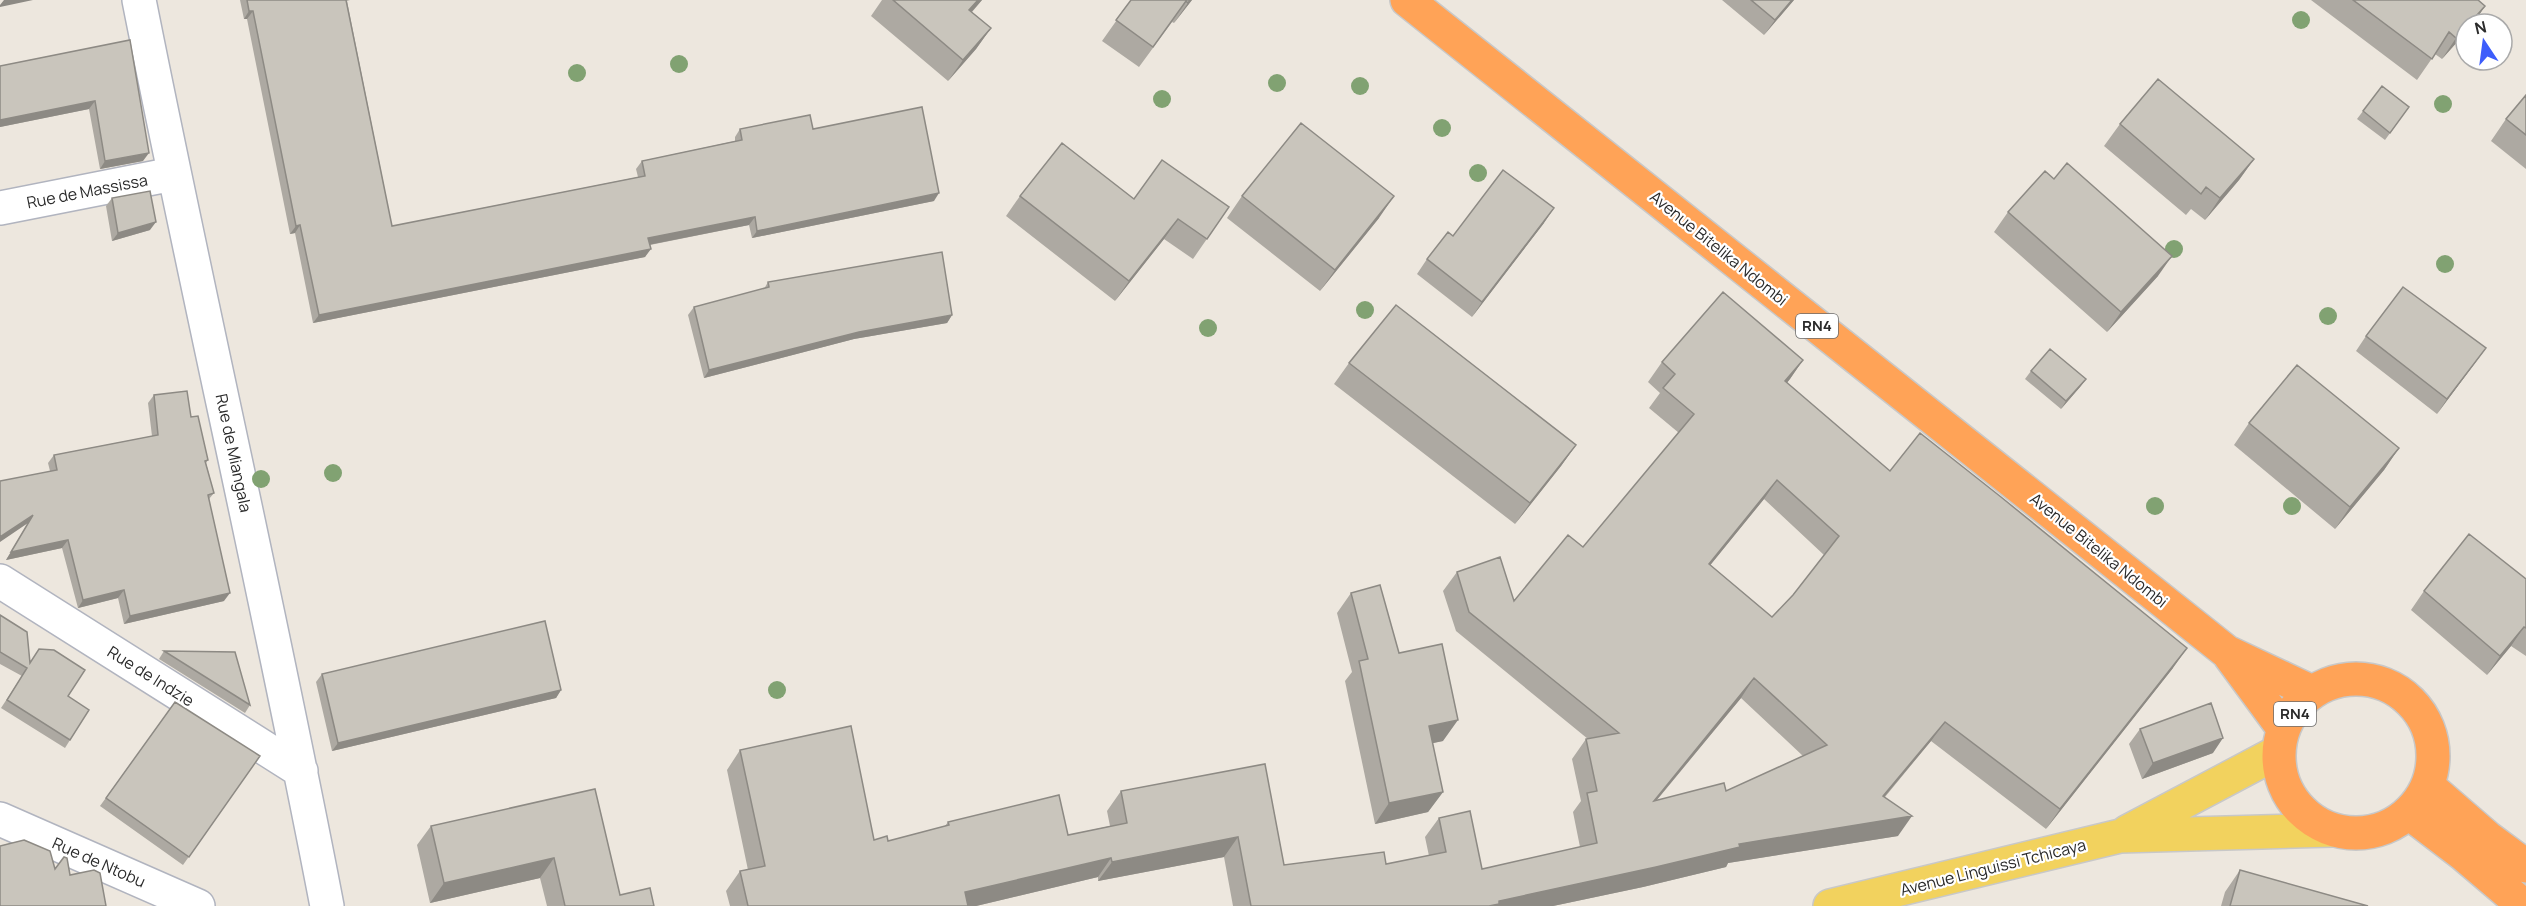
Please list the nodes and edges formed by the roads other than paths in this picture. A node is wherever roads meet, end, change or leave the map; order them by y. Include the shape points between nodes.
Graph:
1 (139, 0) edge
2 (1407, 0) edge
3 (173, 174) junction
4 (0, 208) edge
5 (0, 581) edge
6 (2227, 652) junction
7 (2312, 692) junction
8 (2281, 740) junction
9 (301, 771) junction
10 (2428, 786) junction
11 (2409, 813) junction
12 (0, 819) edge
13 (2332, 830) junction
14 (2120, 836) junction
15 (2526, 866) edge
16 (198, 906) edge
17 (327, 906) edge
18 (1830, 906) edge
19 (2524, 906) edge

1 - 3 street, Rue de Miangala
2 - 6 highway, Avenue Bitelika Ndombi / RN4
3 - 4 street, Rue de Massissa
3 - 9 street, Rue de Miangala
5 - 9 street, Rue de Indzie
6 - 7 highway, RN4
6 - 8 highway, RN4
7 - 8 highway, RN4
7 - 10 highway, RN4 via 2350,679 2389,685 2419,710 2434,747
8 - 13 highway, RN4 via 2284,785 2303,812
8 - 14 main road
9 - 17 street, Rue de Miangala
10 - 11 highway, RN4
10 - 15 highway
11 - 13 highway, RN4 via 2385,828 2358,834
11 - 19 highway
12 - 16 street, Rue de Ntobu
13 - 14 main road
14 - 18 main road, Avenue Linguissi Tchicaya

